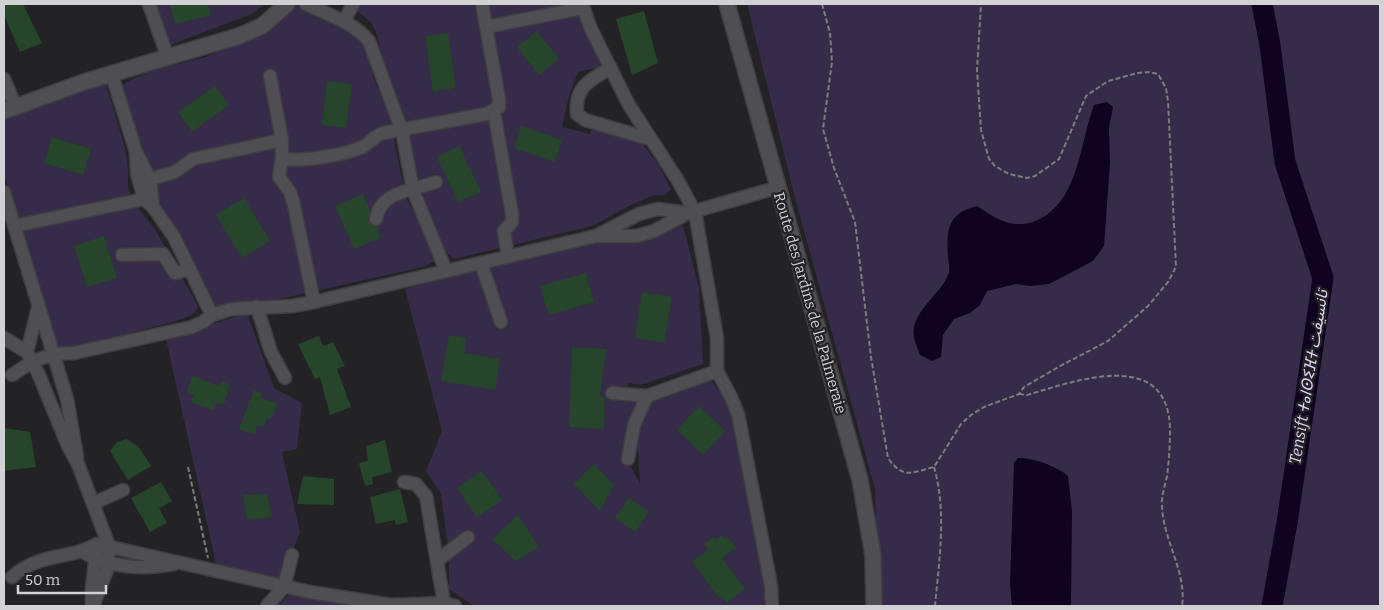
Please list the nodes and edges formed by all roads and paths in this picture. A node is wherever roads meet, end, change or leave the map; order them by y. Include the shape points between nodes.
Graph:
1 (149, 4) edge
2 (287, 4) edge
3 (306, 4) edge
4 (353, 4) edge
5 (482, 4) edge
6 (727, 4) edge
7 (822, 4) edge
8 (981, 4) edge
9 (582, 6) edge
10 (344, 21) junction
11 (486, 27) junction
12 (168, 58) junction
13 (611, 68) junction
14 (112, 75) junction
15 (270, 76) dead end
16 (4, 78) edge
17 (9, 108) edge
18 (494, 112) junction
19 (402, 131) junction
20 (650, 139) junction
21 (282, 140) junction
22 (136, 152) junction
23 (282, 158) junction
24 (150, 179) junction
25 (436, 182) dead end
26 (776, 188) junction
27 (413, 190) junction
28 (4, 192) edge
29 (149, 203) junction
30 (691, 212) junction
31 (376, 219) dead end
32 (14, 226) junction
33 (596, 236) junction
34 (122, 255) dead end
35 (508, 256) junction
36 (481, 263) junction
37 (190, 269) junction
38 (446, 271) junction
39 (314, 302) junction
40 (257, 307) junction
41 (38, 308) junction
42 (212, 315) junction
43 (502, 322) dead end
44 (4, 338) edge
45 (74, 353) junction
46 (53, 354) junction
47 (30, 357) junction
48 (57, 368) junction
49 (717, 371) junction
50 (38, 374) junction
51 (8, 377) edge
52 (285, 378) dead end
53 (612, 393) dead end
54 (1019, 394) junction
55 (647, 396) junction
56 (628, 459) dead end
57 (78, 464) junction
58 (188, 467) dead end
59 (934, 468) junction
60 (404, 482) dead end
61 (123, 490) dead end
62 (94, 503) junction
63 (468, 537) dead end
64 (103, 545) junction
65 (83, 552) junction
66 (292, 555) dead end
67 (95, 559) junction
68 (438, 560) junction
69 (179, 563) junction
70 (108, 564) junction
71 (211, 570) junction
72 (12, 577) dead end
73 (284, 587) junction
74 (449, 604) edge
75 (92, 606) edge
76 (267, 606) edge
77 (391, 606) edge
78 (772, 606) edge
79 (874, 606) edge
80 (935, 606) edge
81 (1182, 606) edge

1 - 12 street
2 - 12 street via 262,26
3 - 10 street
4 - 10 street
5 - 11 street
6 - 26 street, Route des Jardins de la Palmeraie
7 - 59 path via 832,56 822,130 855,222 871,357 888,458 896,470 908,474
8 - 54 path via 977,70 981,130 989,159 1008,174 1027,178 1055,163 1063,152 1086,96 1108,81 1138,73 1158,74 1166,88 1168,101 1176,267 1148,306 1108,341 1024,387
9 - 11 street
9 - 13 street
10 - 19 street via 361,31 369,41
11 - 18 street via 499,99 499,107
12 - 14 street
13 - 20 street
13 - 20 street via 582,87 578,94 577,114 585,120
14 - 17 street
14 - 22 street
15 - 21 street
16 - 17 street
18 - 19 street
18 - 35 street via 512,214 512,222 503,235
19 - 23 street via 375,136 361,148 300,161
19 - 27 street
20 - 30 street via 677,178
21 - 23 street
21 - 24 street via 193,159 175,172
22 - 24 street
22 - 29 street via 138,173
23 - 39 street via 279,177 293,201
24 - 29 street
25 - 27 street
26 - 30 street
26 - 79 street, Route des Jardins de la Palmeraie via 860,480 873,555
27 - 31 street via 392,195 378,210
27 - 38 street
28 - 32 street
29 - 32 street
29 - 37 street via 174,238
30 - 33 street via 637,236
30 - 33 street via 658,209 639,214
30 - 49 street via 717,338
32 - 41 street
33 - 35 street
34 - 37 street via 163,254 175,273
35 - 36 street
36 - 38 street
36 - 43 street
37 - 42 street
38 - 39 street
39 - 40 street
40 - 42 street
40 - 52 street via 271,352
41 - 46 street
41 - 47 street
42 - 45 street via 192,327
44 - 47 street
45 - 46 street
45 - 48 street
46 - 47 street
46 - 48 street
47 - 50 street
47 - 51 street
48 - 50 street
48 - 57 street via 67,399
49 - 55 street
49 - 78 street via 738,414 771,586
50 - 51 street
50 - 57 street
53 - 55 street
54 - 59 path via 971,415 961,424
54 - 81 path via 1027,395 1106,374 1137,378 1158,390 1170,424 1168,471 1162,506 1164,527 1180,577
55 - 56 street via 634,425
57 - 62 street
58 - 71 path
59 - 80 path via 941,497 940,566
60 - 68 street via 416,484 426,496
61 - 62 street
62 - 64 street
63 - 68 street
64 - 65 street
64 - 67 street
64 - 69 street
64 - 70 street
65 - 67 street
65 - 72 street via 39,560
66 - 73 street
67 - 70 street
67 - 75 street
68 - 74 street
69 - 70 street via 162,567
69 - 71 street
70 - 75 street
71 - 73 street
73 - 76 street
73 - 77 street
74 - 77 street

